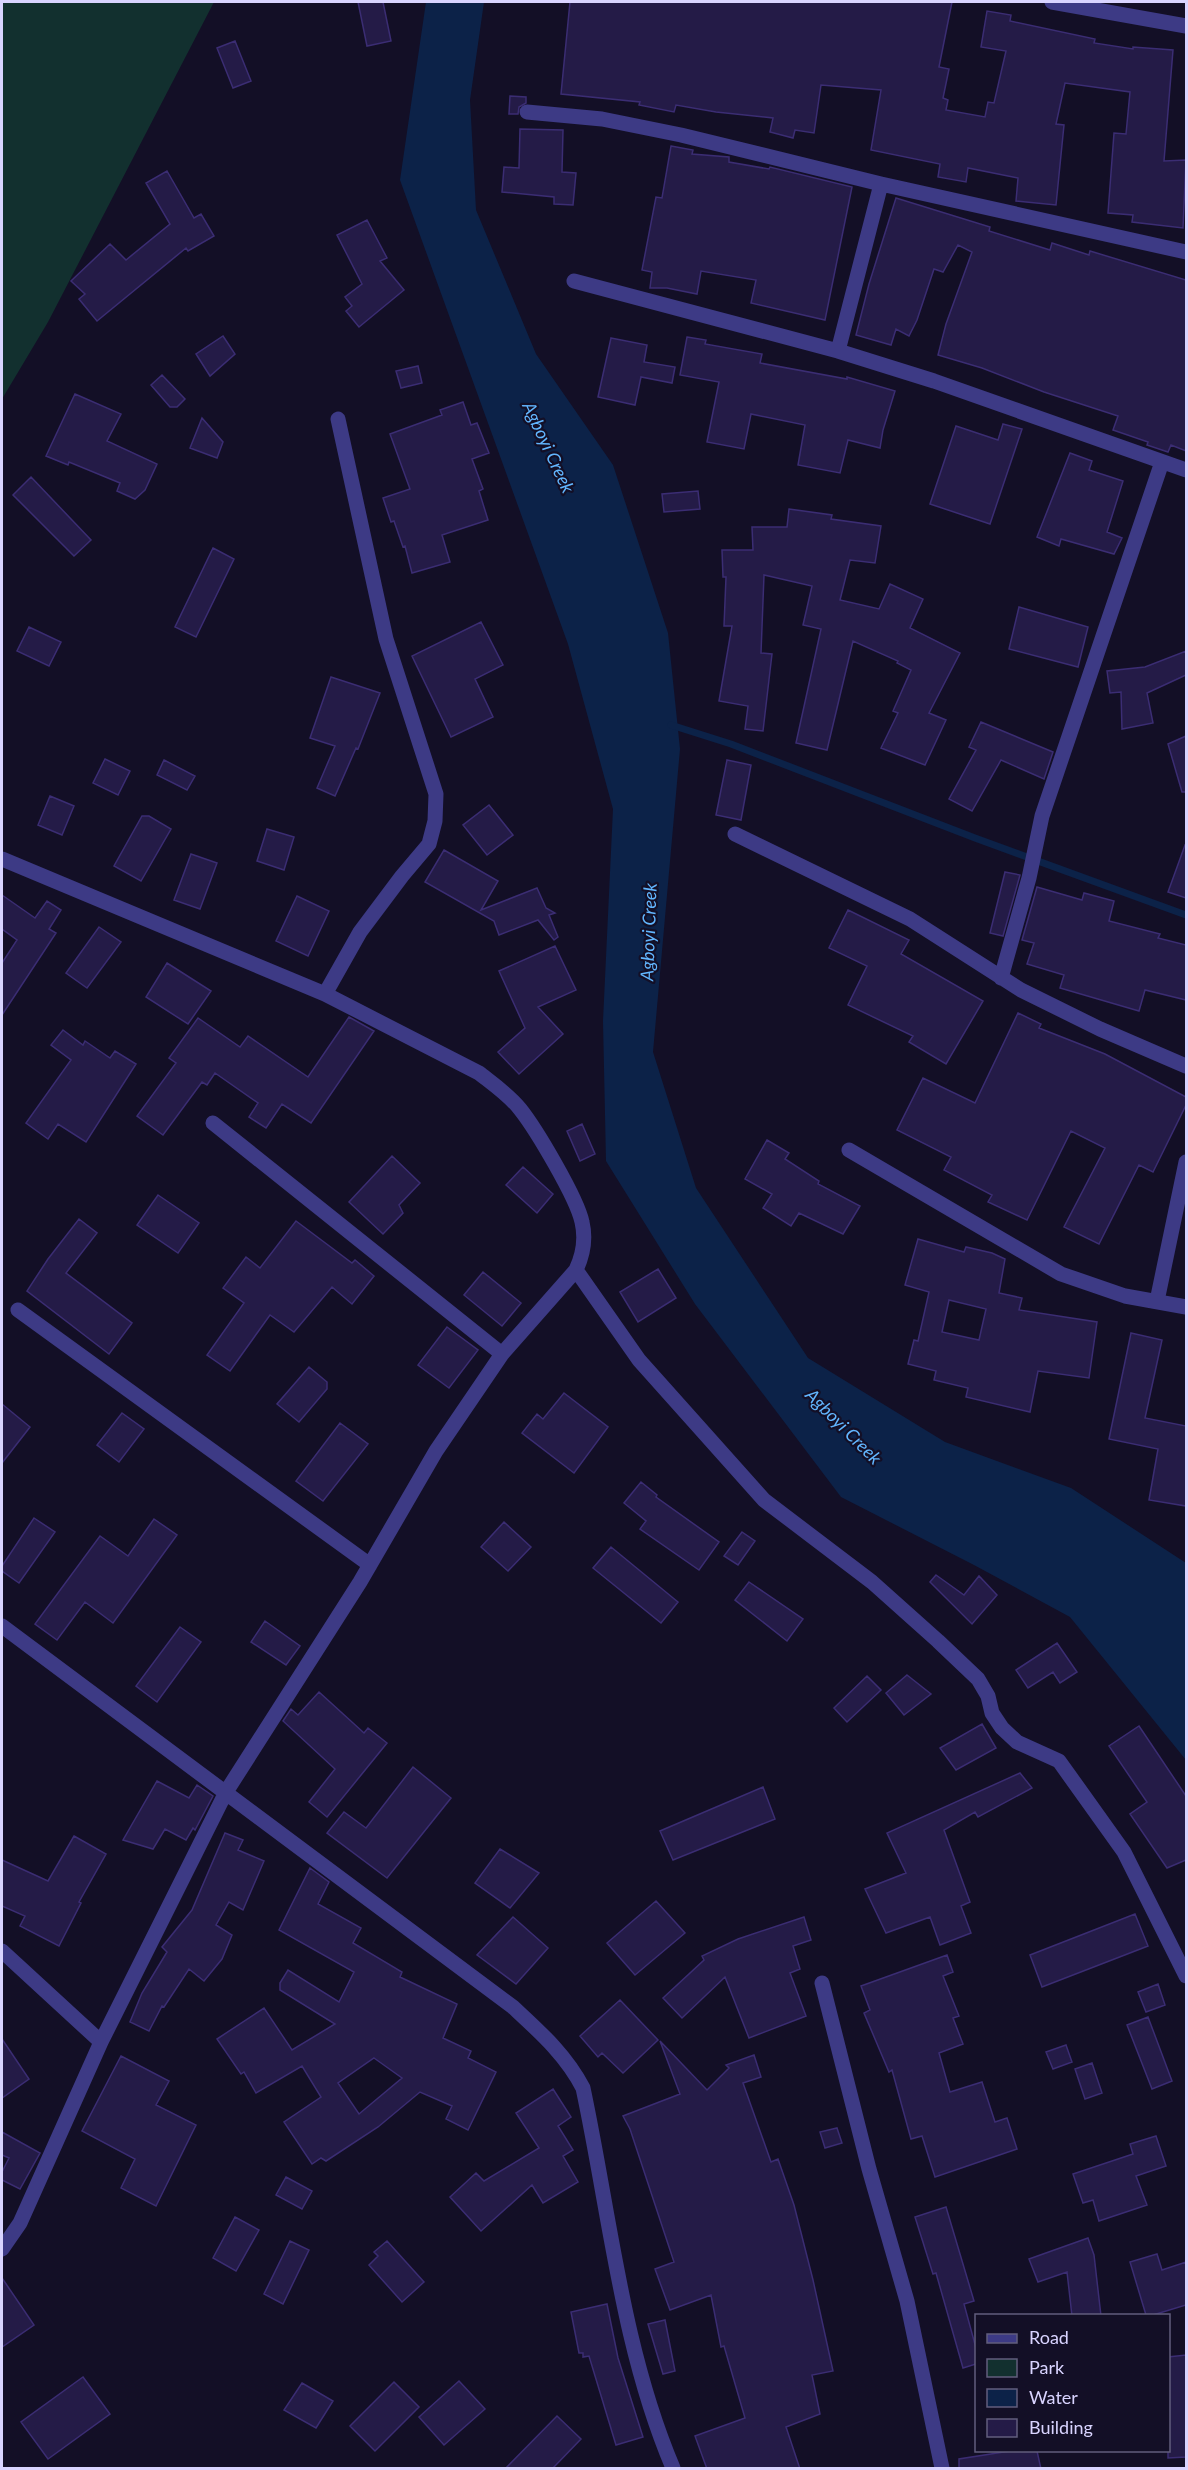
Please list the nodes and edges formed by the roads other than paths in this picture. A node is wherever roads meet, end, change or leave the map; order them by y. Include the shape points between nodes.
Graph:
1 (1052, 2) edge
2 (1186, 26) edge
3 (527, 112) dead end
4 (881, 184) junction
5 (1186, 252) edge
6 (574, 281) dead end
7 (838, 351) junction
8 (338, 419) dead end
9 (1162, 462) junction
10 (1186, 470) edge
11 (735, 834) dead end
12 (2, 859) edge
13 (1001, 978) junction
14 (325, 994) junction
15 (1186, 1065) edge
16 (213, 1123) dead end
17 (849, 1150) dead end
18 (1186, 1162) edge
19 (576, 1270) junction
20 (1157, 1301) junction
21 (1186, 1307) edge
22 (18, 1310) dead end
23 (502, 1354) junction
24 (370, 1564) junction
25 (2, 1626) edge
26 (226, 1792) junction
27 (2, 1951) edge
28 (1186, 1976) edge
29 (822, 1983) dead end
30 (100, 2042) junction
31 (2, 2249) edge
32 (673, 2469) edge
33 (942, 2469) edge

1 - 2 street
3 - 4 street via 602,119 681,135
4 - 5 street
4 - 7 street
6 - 7 street
7 - 9 street
8 - 14 street via 386,639 436,794 429,844 360,932
9 - 10 street
9 - 13 street via 1046,805
11 - 13 street via 910,919
12 - 14 street
13 - 15 street via 1100,1029
14 - 19 street via 479,1073 520,1109 576,1203 582,1221 583,1255
16 - 23 street
17 - 20 street via 1062,1274 1125,1296
18 - 20 street
19 - 23 street
19 - 28 street via 639,1360 764,1500 872,1582 978,1679 992,1713 1017,1742 1059,1761 1124,1852
20 - 21 street
22 - 24 street
23 - 24 street via 436,1451
24 - 26 street
25 - 26 street
26 - 30 street
26 - 32 street via 513,2007 572,2066 583,2088 624,2311
27 - 30 street
29 - 33 street via 907,2301
30 - 31 street via 20,2223

